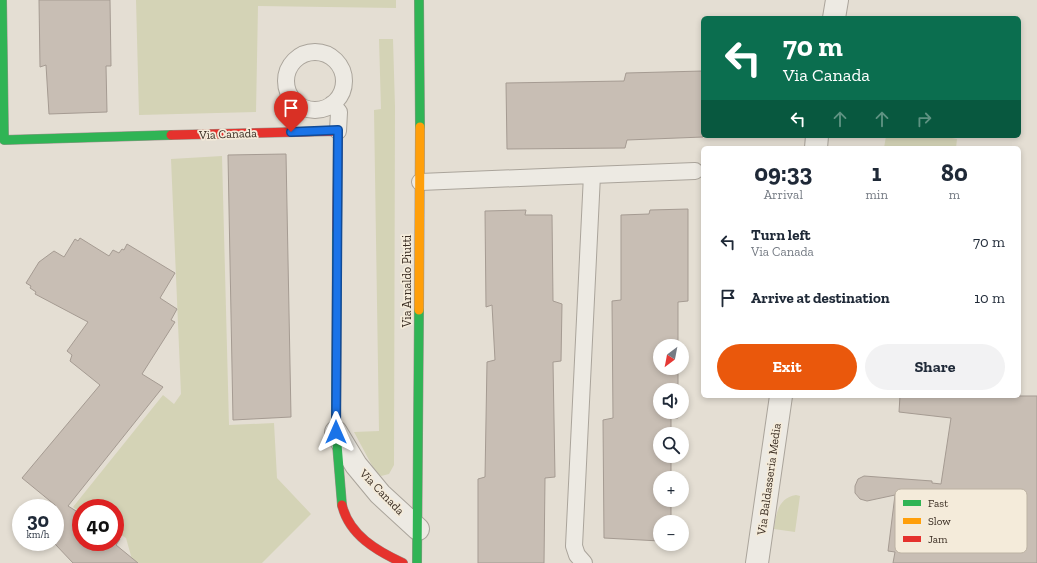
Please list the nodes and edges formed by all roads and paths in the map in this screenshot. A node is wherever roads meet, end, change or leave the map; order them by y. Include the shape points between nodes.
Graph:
1 (2, 0) edge
2 (419, 0) edge
3 (837, 0) edge
4 (834, 16) edge
5 (332, 104) dead end
6 (338, 130) junction
7 (695, 171) dead end
8 (592, 175) junction
9 (420, 182) junction
10 (781, 398) edge
11 (336, 432) junction
12 (418, 529) junction
13 (403, 563) edge
14 (418, 563) edge
15 (584, 563) edge
16 (757, 563) edge

1 - 6 street, Via Canada via 4,140
2 - 9 street, Via Arnaldo Piutti
3 - 4 street
5 - 6 lane via 339,112
6 - 11 street, Via Canada
7 - 8 lane
8 - 9 lane
8 - 15 lane via 574,546
9 - 12 street, Via Arnaldo Piutti
10 - 16 street, Via Baldasseria Media
11 - 12 street, Via Canada via 356,465 380,494
11 - 13 street, Via Canada via 342,506 348,521 363,540
12 - 14 street, Via Arnaldo Piutti

